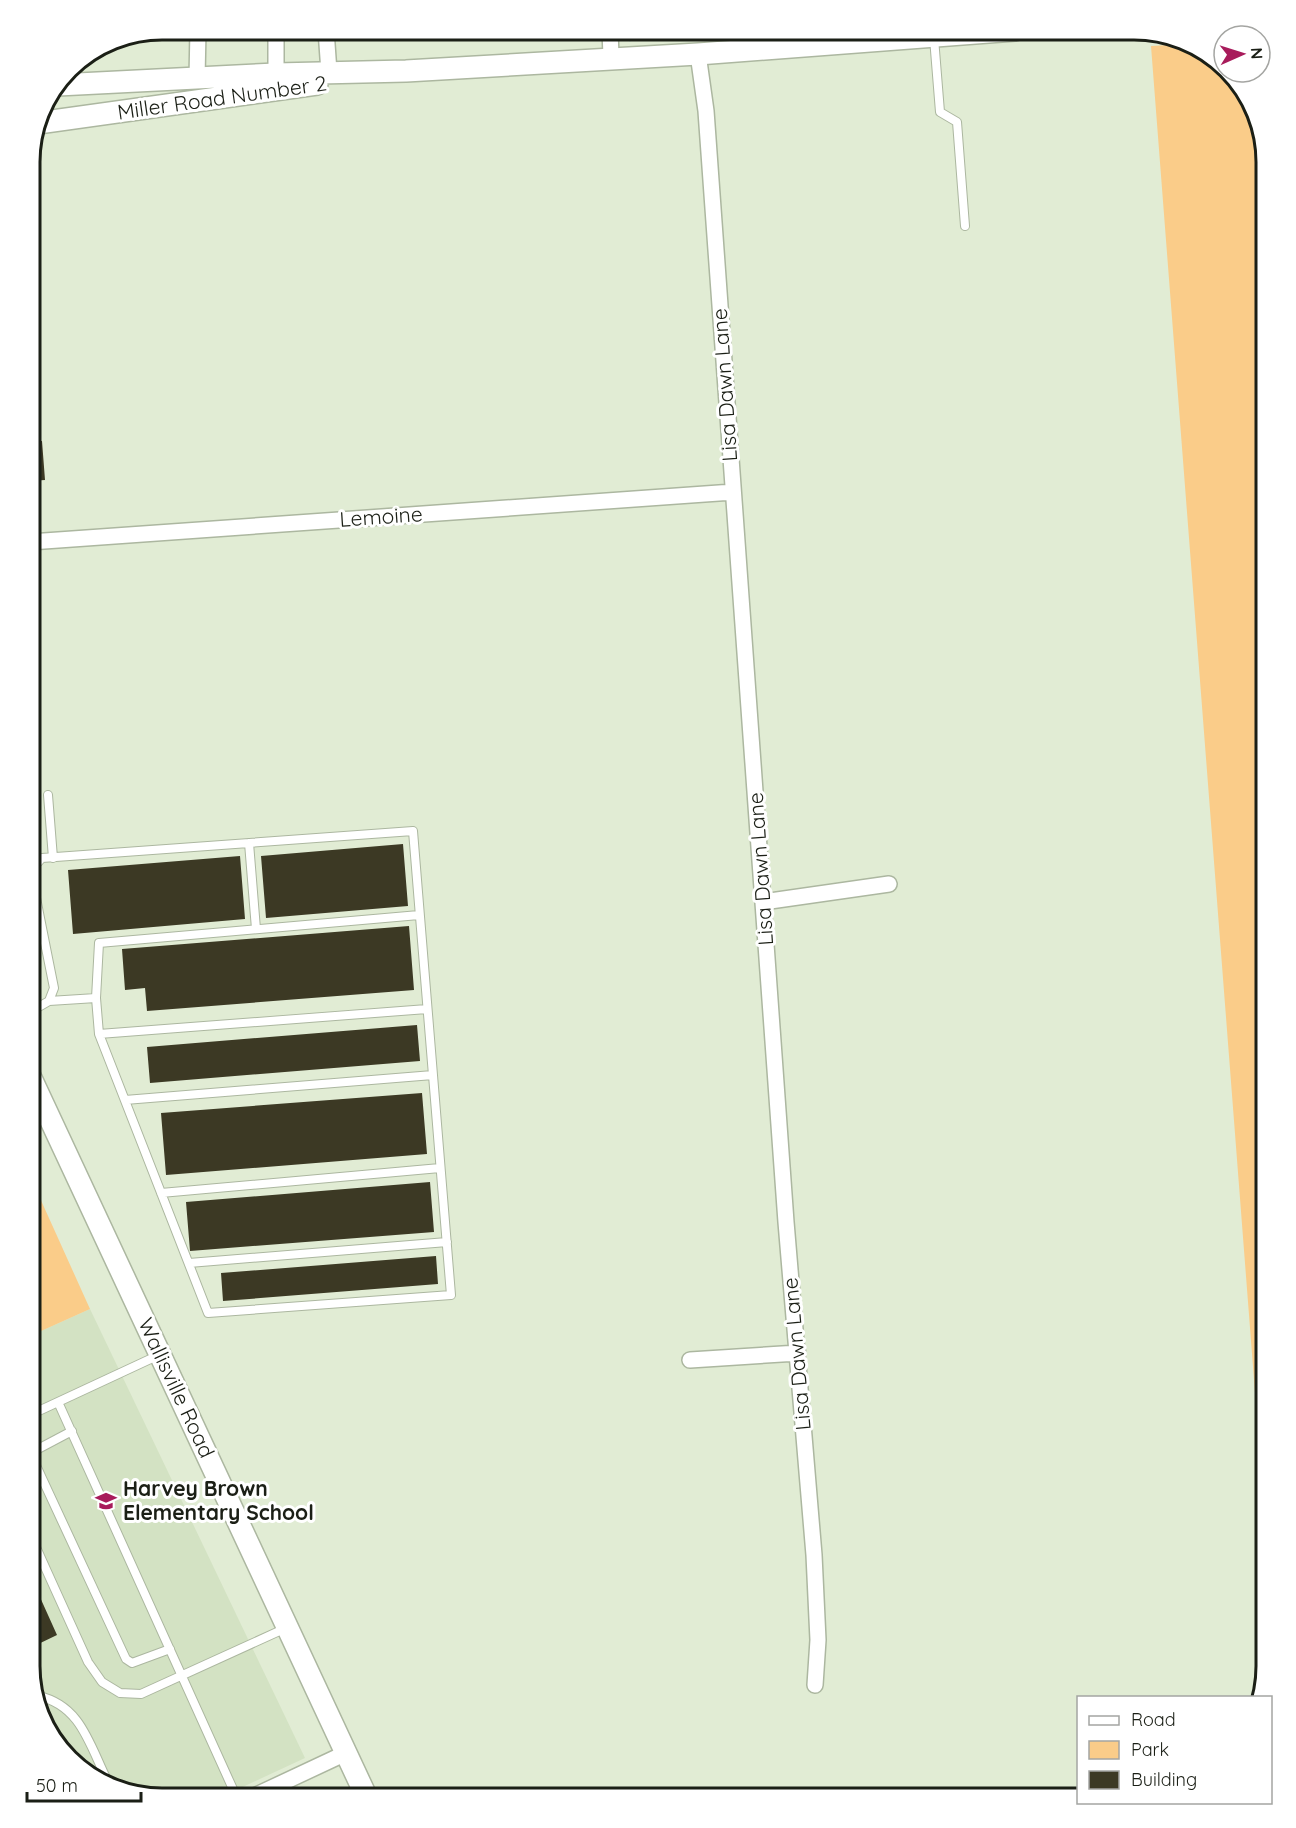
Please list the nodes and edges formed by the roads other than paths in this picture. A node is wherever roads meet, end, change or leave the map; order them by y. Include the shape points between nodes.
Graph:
1 (198, 41) edge
2 (276, 41) edge
3 (327, 41) edge
4 (610, 41) edge
5 (868, 41) edge
6 (934, 41) edge
7 (698, 54) junction
8 (611, 57) junction
9 (406, 71) junction
10 (329, 72) junction
11 (276, 74) junction
12 (197, 78) junction
13 (69, 84) edge
14 (48, 122) edge
15 (965, 226) dead end
16 (733, 492) junction
17 (41, 541) edge
18 (48, 795) dead end
19 (249, 843) junction
20 (52, 858) junction
21 (41, 859) edge
22 (889, 884) dead end
23 (763, 902) junction
24 (420, 915) junction
25 (40, 918) edge
26 (256, 929) junction
27 (96, 998) junction
28 (49, 1001) junction
29 (40, 1006) edge
30 (427, 1009) junction
31 (99, 1034) junction
32 (433, 1075) junction
33 (40, 1098) edge
34 (125, 1100) junction
35 (440, 1168) junction
36 (162, 1193) junction
37 (447, 1242) junction
38 (189, 1263) junction
39 (798, 1353) junction
40 (160, 1354) junction
41 (690, 1360) dead end
42 (58, 1402) junction
43 (40, 1410) edge
44 (72, 1431) junction
45 (40, 1449) edge
46 (40, 1473) edge
47 (40, 1556) edge
48 (288, 1627) junction
49 (170, 1649) junction
50 (182, 1676) junction
51 (815, 1684) dead end
52 (45, 1698) edge
53 (346, 1753) junction
54 (103, 1772) edge
55 (232, 1787) edge
56 (273, 1787) edge
57 (362, 1787) edge

1 - 12 street
2 - 11 street
3 - 10 street
4 - 8 street
5 - 7 main road, Miller Road Number 2
6 - 15 lane via 940,112 957,122
7 - 8 main road, Miller Road Number 2
7 - 16 street, Lisa Dawn Lane via 706,111
8 - 9 main road, Miller Road Number 2
9 - 10 main road, Miller Road Number 2
9 - 14 main road, Miller Road Number 2
10 - 11 main road, Miller Road Number 2
11 - 12 main road, Miller Road Number 2
12 - 13 main road, Miller Road Number 2
16 - 17 street, Lemoine
16 - 23 street, Lisa Dawn Lane
18 - 20 lane
19 - 20 lane
19 - 24 lane via 413,831
19 - 26 lane
20 - 21 lane
22 - 23 street
23 - 39 street, Lisa Dawn Lane
24 - 26 lane
24 - 30 lane
25 - 28 lane via 54,988
26 - 27 lane via 99,943
27 - 28 lane
27 - 31 lane
28 - 29 lane
30 - 31 lane
30 - 32 lane
31 - 34 lane
32 - 34 lane
32 - 35 lane
33 - 40 main road, Wallisville Road
34 - 36 lane
35 - 36 lane
35 - 37 lane
36 - 38 lane
37 - 38 lane
37 - 38 lane via 451,1295 208,1313
39 - 41 street
39 - 51 street, Lisa Dawn Lane via 814,1555 818,1640
40 - 42 lane
40 - 48 main road, Wallisville Road
42 - 43 lane
42 - 44 lane
44 - 45 lane
44 - 49 lane
46 - 49 lane via 126,1659 140,1662
47 - 50 lane via 88,1662 102,1683 120,1693 141,1694
48 - 50 lane
48 - 53 main road, Wallisville Road
49 - 50 lane
50 - 55 lane
52 - 54 lane via 77,1717
53 - 56 street
53 - 57 main road, Wallisville Road

